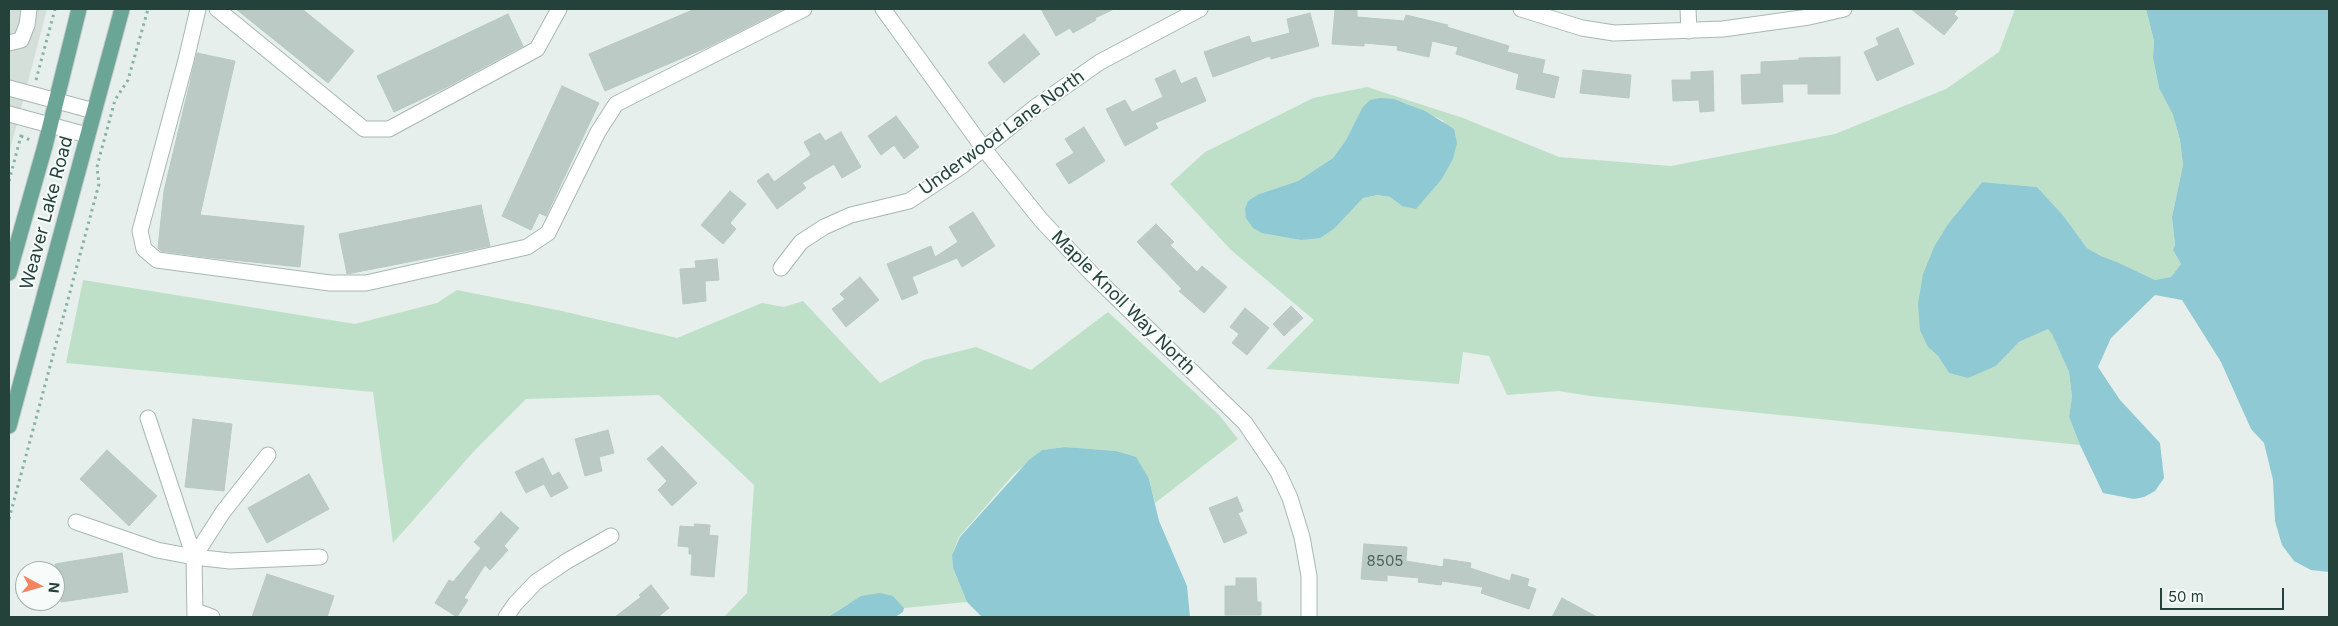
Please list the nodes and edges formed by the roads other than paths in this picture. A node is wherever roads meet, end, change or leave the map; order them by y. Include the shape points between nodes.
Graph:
1 (28, 9) edge
2 (79, 9) edge
3 (122, 9) edge
4 (198, 9) edge
5 (217, 9) edge
6 (559, 9) edge
7 (804, 9) edge
8 (883, 9) edge
9 (1200, 9) edge
10 (1521, 9) edge
11 (1688, 9) edge
12 (1844, 9) edge
13 (1689, 31) junction
14 (9, 44) edge
15 (9, 88) edge
16 (56, 101) junction
17 (94, 111) junction
18 (9, 114) edge
19 (50, 125) junction
20 (87, 135) junction
21 (984, 149) junction
22 (781, 268) dead end
23 (9, 273) edge
24 (148, 418) dead end
25 (9, 426) edge
26 (268, 455) dead end
27 (76, 522) dead end
28 (611, 536) dead end
29 (194, 557) junction
30 (320, 557) dead end
31 (195, 614) edge
32 (212, 617) edge
33 (506, 617) edge
34 (1312, 617) edge

1 - 14 street via 27,25 21,40
2 - 16 main road, Weaver Lake Road
3 - 17 main road, Weaver Lake Road
4 - 7 street via 140,231 144,249 157,260 330,283 366,284 527,247 548,233 598,132 616,104
5 - 6 street via 364,129 389,129 537,49
8 - 21 street, Maple Knoll Way North
9 - 21 street, Underwood Lane North via 1100,62 1034,108
10 - 13 street via 1582,28 1614,33
11 - 13 street
12 - 13 street via 1809,17
15 - 16 street
16 - 17 street
16 - 19 main road, Weaver Lake Road
17 - 20 main road, Weaver Lake Road
18 - 19 street
19 - 20 street
19 - 23 main road, Weaver Lake Road
20 - 25 main road, Weaver Lake Road
21 - 22 street, Underwood Lane North via 909,201 852,215 824,227 801,242
21 - 34 street, Maple Knoll Way North via 1041,220 1100,282 1245,423 1278,472 1302,537
24 - 29 street
26 - 29 street via 223,512
27 - 29 street via 157,550
28 - 33 street via 536,582
29 - 30 street via 230,561
29 - 31 street
31 - 32 street

